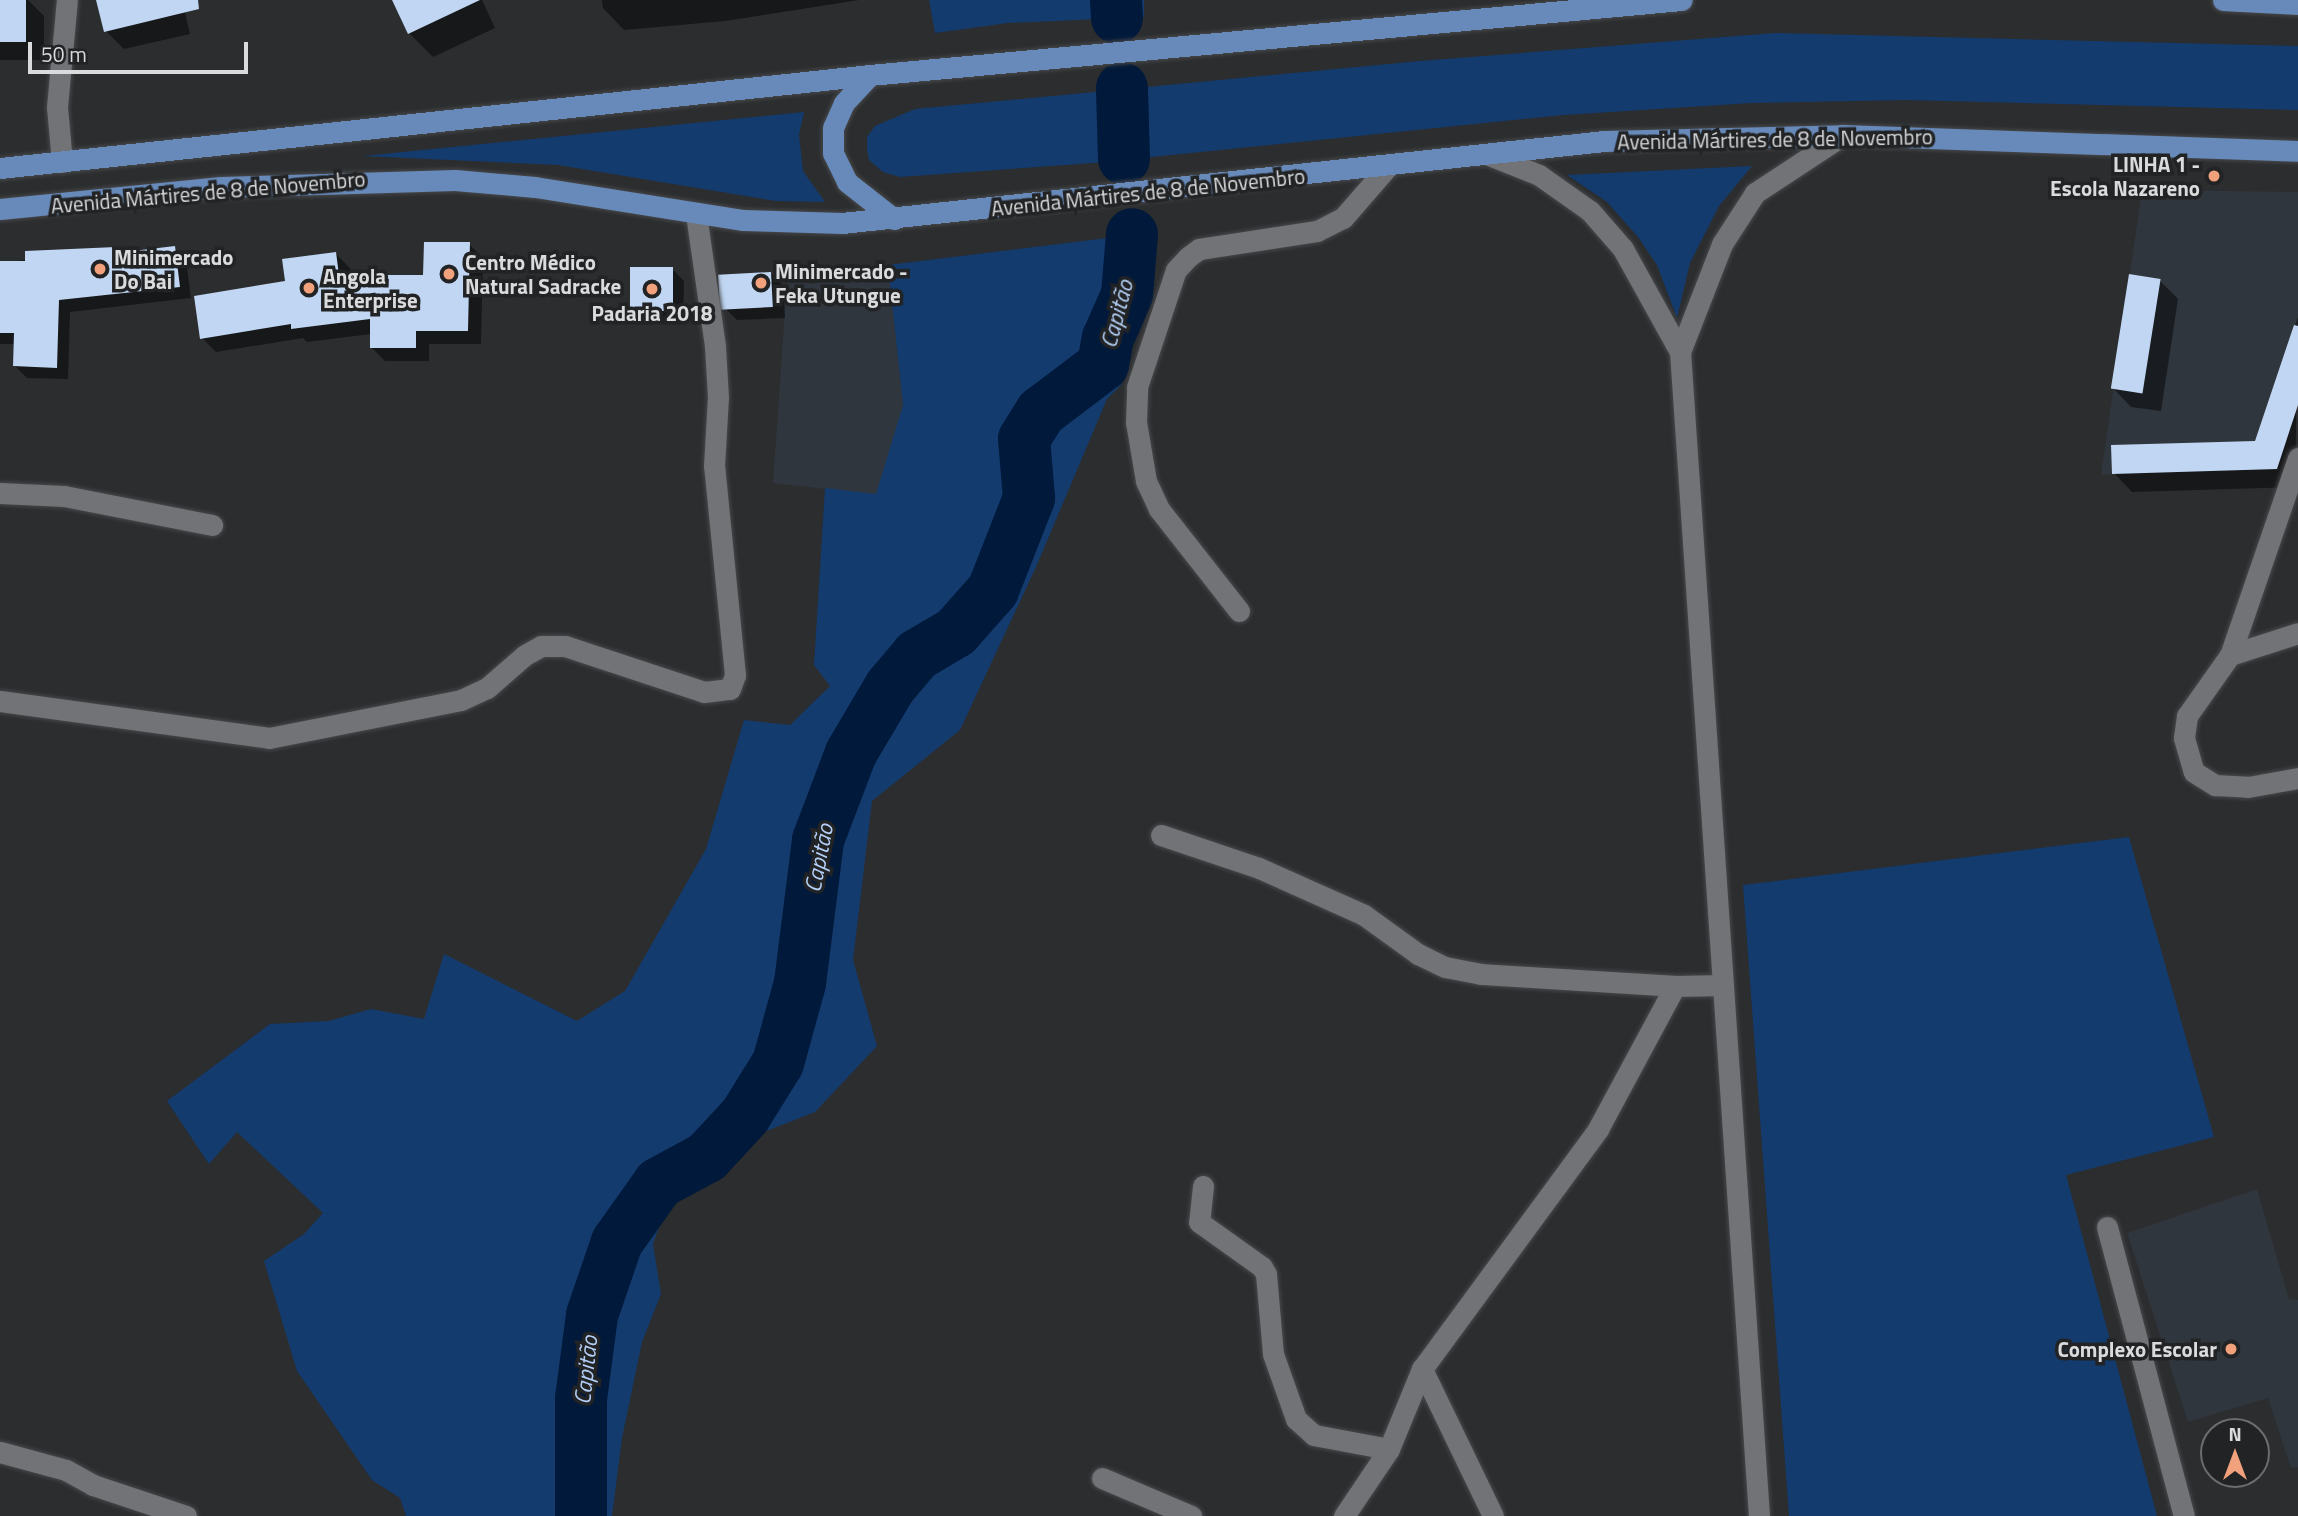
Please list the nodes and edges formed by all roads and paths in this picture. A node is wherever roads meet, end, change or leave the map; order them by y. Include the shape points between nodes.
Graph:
1 (67, 0) edge
2 (1682, 0) edge
3 (2223, 0) edge
4 (2298, 4) edge
5 (870, 75) junction
6 (1843, 135) junction
7 (2298, 151) edge
8 (1489, 155) junction
9 (62, 162) junction
10 (1388, 165) junction
11 (0, 168) edge
12 (0, 209) edge
13 (696, 214) junction
14 (894, 219) junction
15 (1680, 352) junction
16 (2298, 457) edge
17 (0, 493) edge
18 (212, 525) dead end
19 (1239, 611) dead end
20 (2298, 633) edge
21 (2231, 655) junction
22 (0, 701) edge
23 (2298, 778) edge
24 (1161, 835) dead end
25 (1723, 985) junction
26 (1675, 986) junction
27 (1203, 1186) dead end
28 (2107, 1227) dead end
29 (1422, 1369) junction
30 (1390, 1449) junction
31 (0, 1452) edge
32 (1102, 1478) dead end
33 (186, 1516) edge
34 (1191, 1516) edge
35 (1344, 1516) edge
36 (1493, 1516) edge
37 (1759, 1516) edge
38 (2184, 1516) edge

1 - 9 street via 58,107
2 - 5 main road, Avenida Mártires de 8 de Novembro
3 - 4 main road
5 - 9 main road, Avenida Mártires de 8 de Novembro
5 - 14 main road via 844,103 833,128 833,153 847,182
6 - 7 main road, Avenida Mártires de 8 de Novembro
6 - 8 main road, Avenida Mártires de 8 de Novembro via 1604,141
6 - 15 street via 1755,193 1722,244
8 - 10 main road, Avenida Mártires de 8 de Novembro
8 - 15 street via 1539,175 1590,211 1623,249
9 - 11 main road, Avenida Mártires de 8 de Novembro
10 - 14 main road, Avenida Mártires de 8 de Novembro
10 - 19 street via 1343,218 1317,231 1199,249 1176,270 1137,387 1136,422 1146,481 1159,509
12 - 13 main road, Avenida Mártires de 8 de Novembro via 221,187 378,179 535,187
13 - 14 main road, Avenida Mártires de 8 de Novembro via 790,223
13 - 22 street via 715,346 715,466 735,675 730,689 704,692 565,646 541,646 487,688 461,701 269,738
15 - 25 street
16 - 21 street
17 - 18 street via 64,496
20 - 21 street
21 - 23 street via 2187,716 2184,738 2194,772 2215,785 2248,787
24 - 26 street via 1259,868 1364,915 1418,954 1446,967 1481,974
25 - 26 street
25 - 37 street
26 - 29 street via 1598,1129
27 - 30 street via 1199,1222 1266,1274 1273,1354 1296,1419 1314,1435
28 - 38 street
29 - 30 street
29 - 36 street
30 - 35 street
31 - 33 street via 66,1470 93,1485
32 - 34 street

